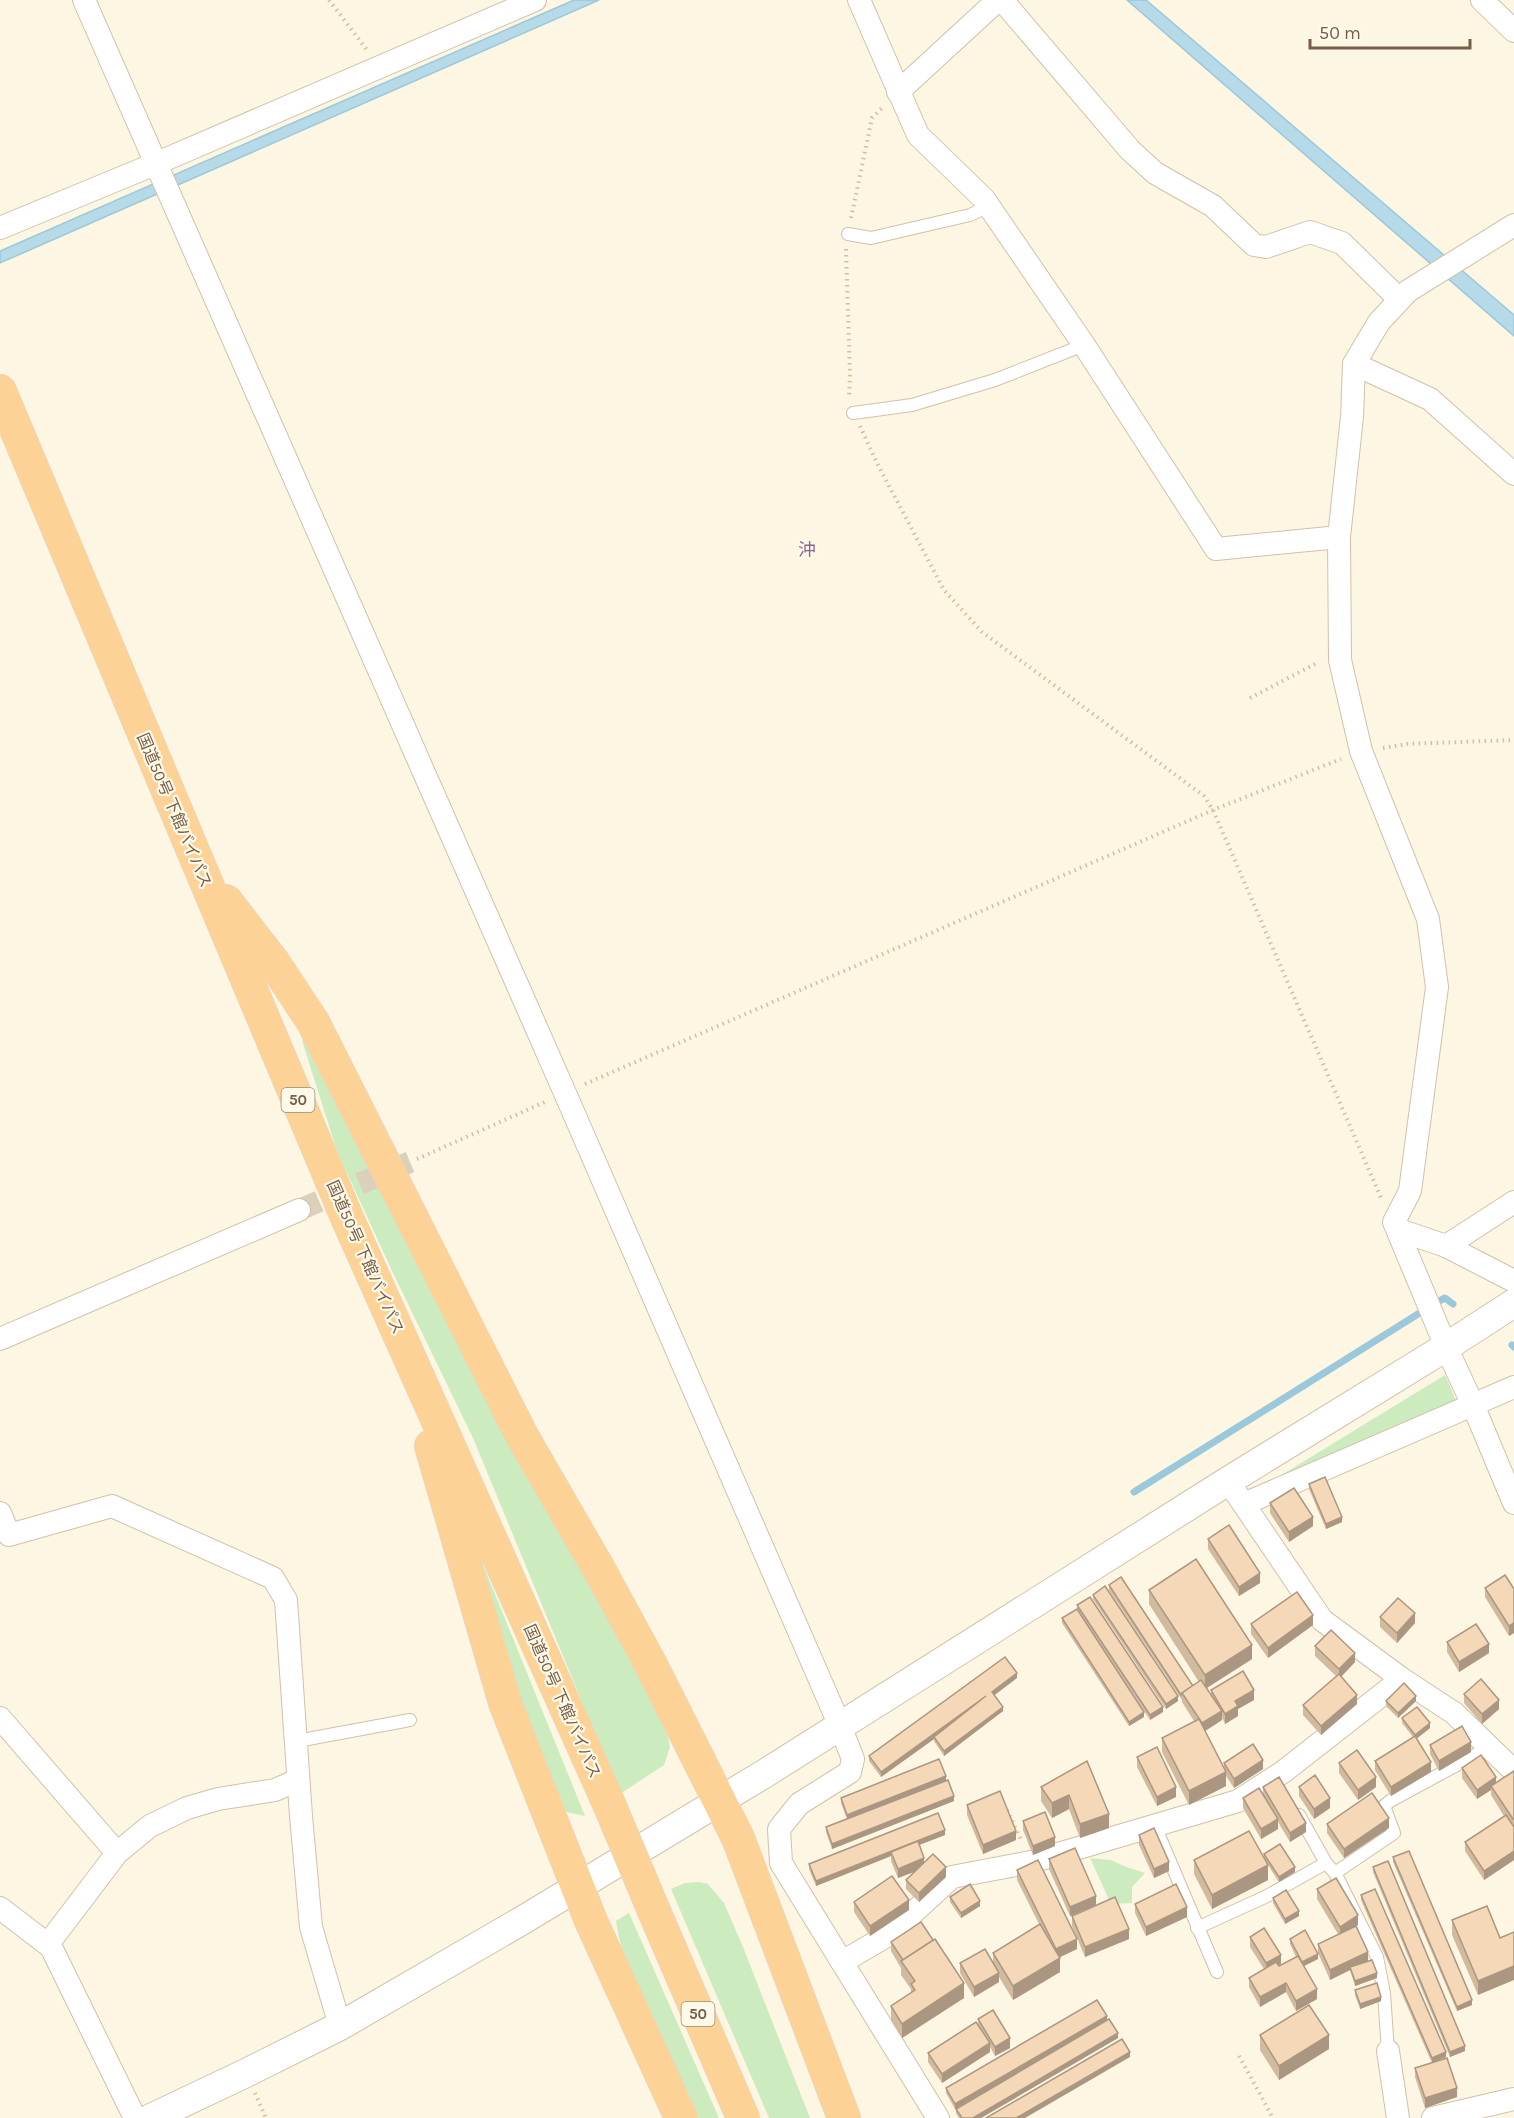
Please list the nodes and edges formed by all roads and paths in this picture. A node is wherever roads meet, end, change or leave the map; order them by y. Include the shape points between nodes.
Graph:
1 (84, 0) edge
2 (330, 0) edge
3 (535, 0) edge
4 (859, 0) edge
5 (1000, 0) edge
6 (1482, 0) edge
7 (1514, 31) edge
8 (380, 68) junction
9 (898, 92) junction
10 (155, 164) junction
11 (989, 206) junction
12 (1514, 225) edge
13 (0, 228) edge
14 (848, 234) junction
15 (1400, 299) junction
16 (1084, 345) junction
17 (1354, 364) junction
18 (0, 391) edge
19 (853, 413) junction
20 (1514, 474) edge
21 (1339, 537) junction
22 (1340, 653) junction
23 (1250, 698) dead end
24 (1514, 740) edge
25 (1361, 751) junction
26 (1213, 810) junction
27 (199, 866) junction
28 (566, 1093) junction
29 (417, 1158) tunnel mouth
30 (1514, 1202) edge
31 (299, 1210) tunnel mouth
32 (1396, 1226) junction
33 (1446, 1246) junction
34 (1514, 1281) edge
35 (1514, 1303) edge
36 (397, 1327) junction
37 (0, 1339) edge
38 (1446, 1347) junction
39 (1514, 1387) edge
40 (1473, 1405) junction
41 (1236, 1493) junction
42 (1514, 1503) edge
43 (0, 1513) edge
44 (4, 1536) edge
45 (1401, 1679) junction
46 (0, 1718) edge
47 (410, 1720) dead end
48 (840, 1726) junction
49 (297, 1741) junction
50 (1490, 1747) junction
51 (1514, 1771) edge
52 (298, 1780) junction
53 (721, 1800) junction
54 (1003, 1801) edge
55 (1294, 1805) edge
56 (1155, 1826) junction
57 (117, 1853) junction
58 (1031, 1862) junction
59 (1326, 1863) junction
60 (1335, 1873) junction
61 (578, 1887) junction
62 (0, 1908) edge
63 (1197, 1928) junction
64 (48, 1944) junction
65 (842, 1962) junction
66 (1217, 1972) dead end
67 (340, 2026) junction
68 (1388, 2051) joint
69 (1239, 2056) dead end
70 (1514, 2099) edge
71 (135, 2118) edge
72 (151, 2118) edge
73 (681, 2118) edge
74 (742, 2118) edge
75 (844, 2118) edge
76 (938, 2118) edge
77 (1273, 2118) edge
78 (1398, 2118) edge
79 (1433, 2118) edge

1 - 10 street
2 - 8 path
3 - 8 street
4 - 9 street
5 - 9 street
5 - 15 street via 1130,150 1155,173 1213,206 1254,245 1266,247 1310,232 1342,243
6 - 7 street
8 - 10 street
9 - 11 street via 918,135
9 - 14 path via 872,118
10 - 13 street
10 - 28 street
11 - 14 lane via 970,215 871,238
11 - 16 street
12 - 15 street
14 - 19 path via 849,404
15 - 17 street via 1379,322
16 - 19 lane via 985,383 912,405
16 - 21 street via 1216,549
17 - 20 street via 1430,399
17 - 21 street
18 - 27 highway, 国道50号 下館バイパス / 50
19 - 26 path via 944,590 982,632 1204,796
21 - 22 street
22 - 23 path
22 - 25 street
24 - 25 path via 1407,744
25 - 26 path
25 - 32 street via 1428,919 1437,987 1410,1191
26 - 28 path
26 - 32 path
27 - 36 highway, 国道50号 下館バイパス / 50
27 - 53 highway via 274,963 313,1022 522,1436 600,1571
28 - 29 path
28 - 48 street
30 - 33 street
31 - 37 street
32 - 33 street
32 - 38 street
33 - 34 street
35 - 38 street
36 - 61 highway via 505,1703
36 - 74 highway, 国道50号 下館バイパス / 50, bridge via 609,1804
38 - 40 street
38 - 41 street
39 - 40 street
40 - 41 street
40 - 42 street
41 - 45 street via 1322,1620
41 - 48 street
43 - 44 street
44 - 49 street via 112,1506 273,1578 286,1600
45 - 50 street via 1454,1713
45 - 56 street via 1280,1780 1238,1801
46 - 57 street
47 - 49 lane
48 - 53 street
48 - 65 street via 853,1760 850,1772 799,1804 779,1829 781,1863
49 - 52 street
50 - 51 street
50 - 60 lane via 1390,1801 1384,1806 1394,1833
52 - 57 street via 275,1790 188,1808 150,1826
52 - 67 street via 311,1927
53 - 61 street
53 - 75 highway
54 - 58 path
55 - 59 lane
56 - 58 street
56 - 63 lane
57 - 64 street
58 - 65 street via 952,1877 890,1934
59 - 60 lane
59 - 63 lane
60 - 68 lane via 1377,1957
61 - 67 street
61 - 73 highway
62 - 64 street
63 - 66 lane
64 - 71 street
65 - 76 street
67 - 72 street
68 - 78 street
69 - 77 path
70 - 79 street

